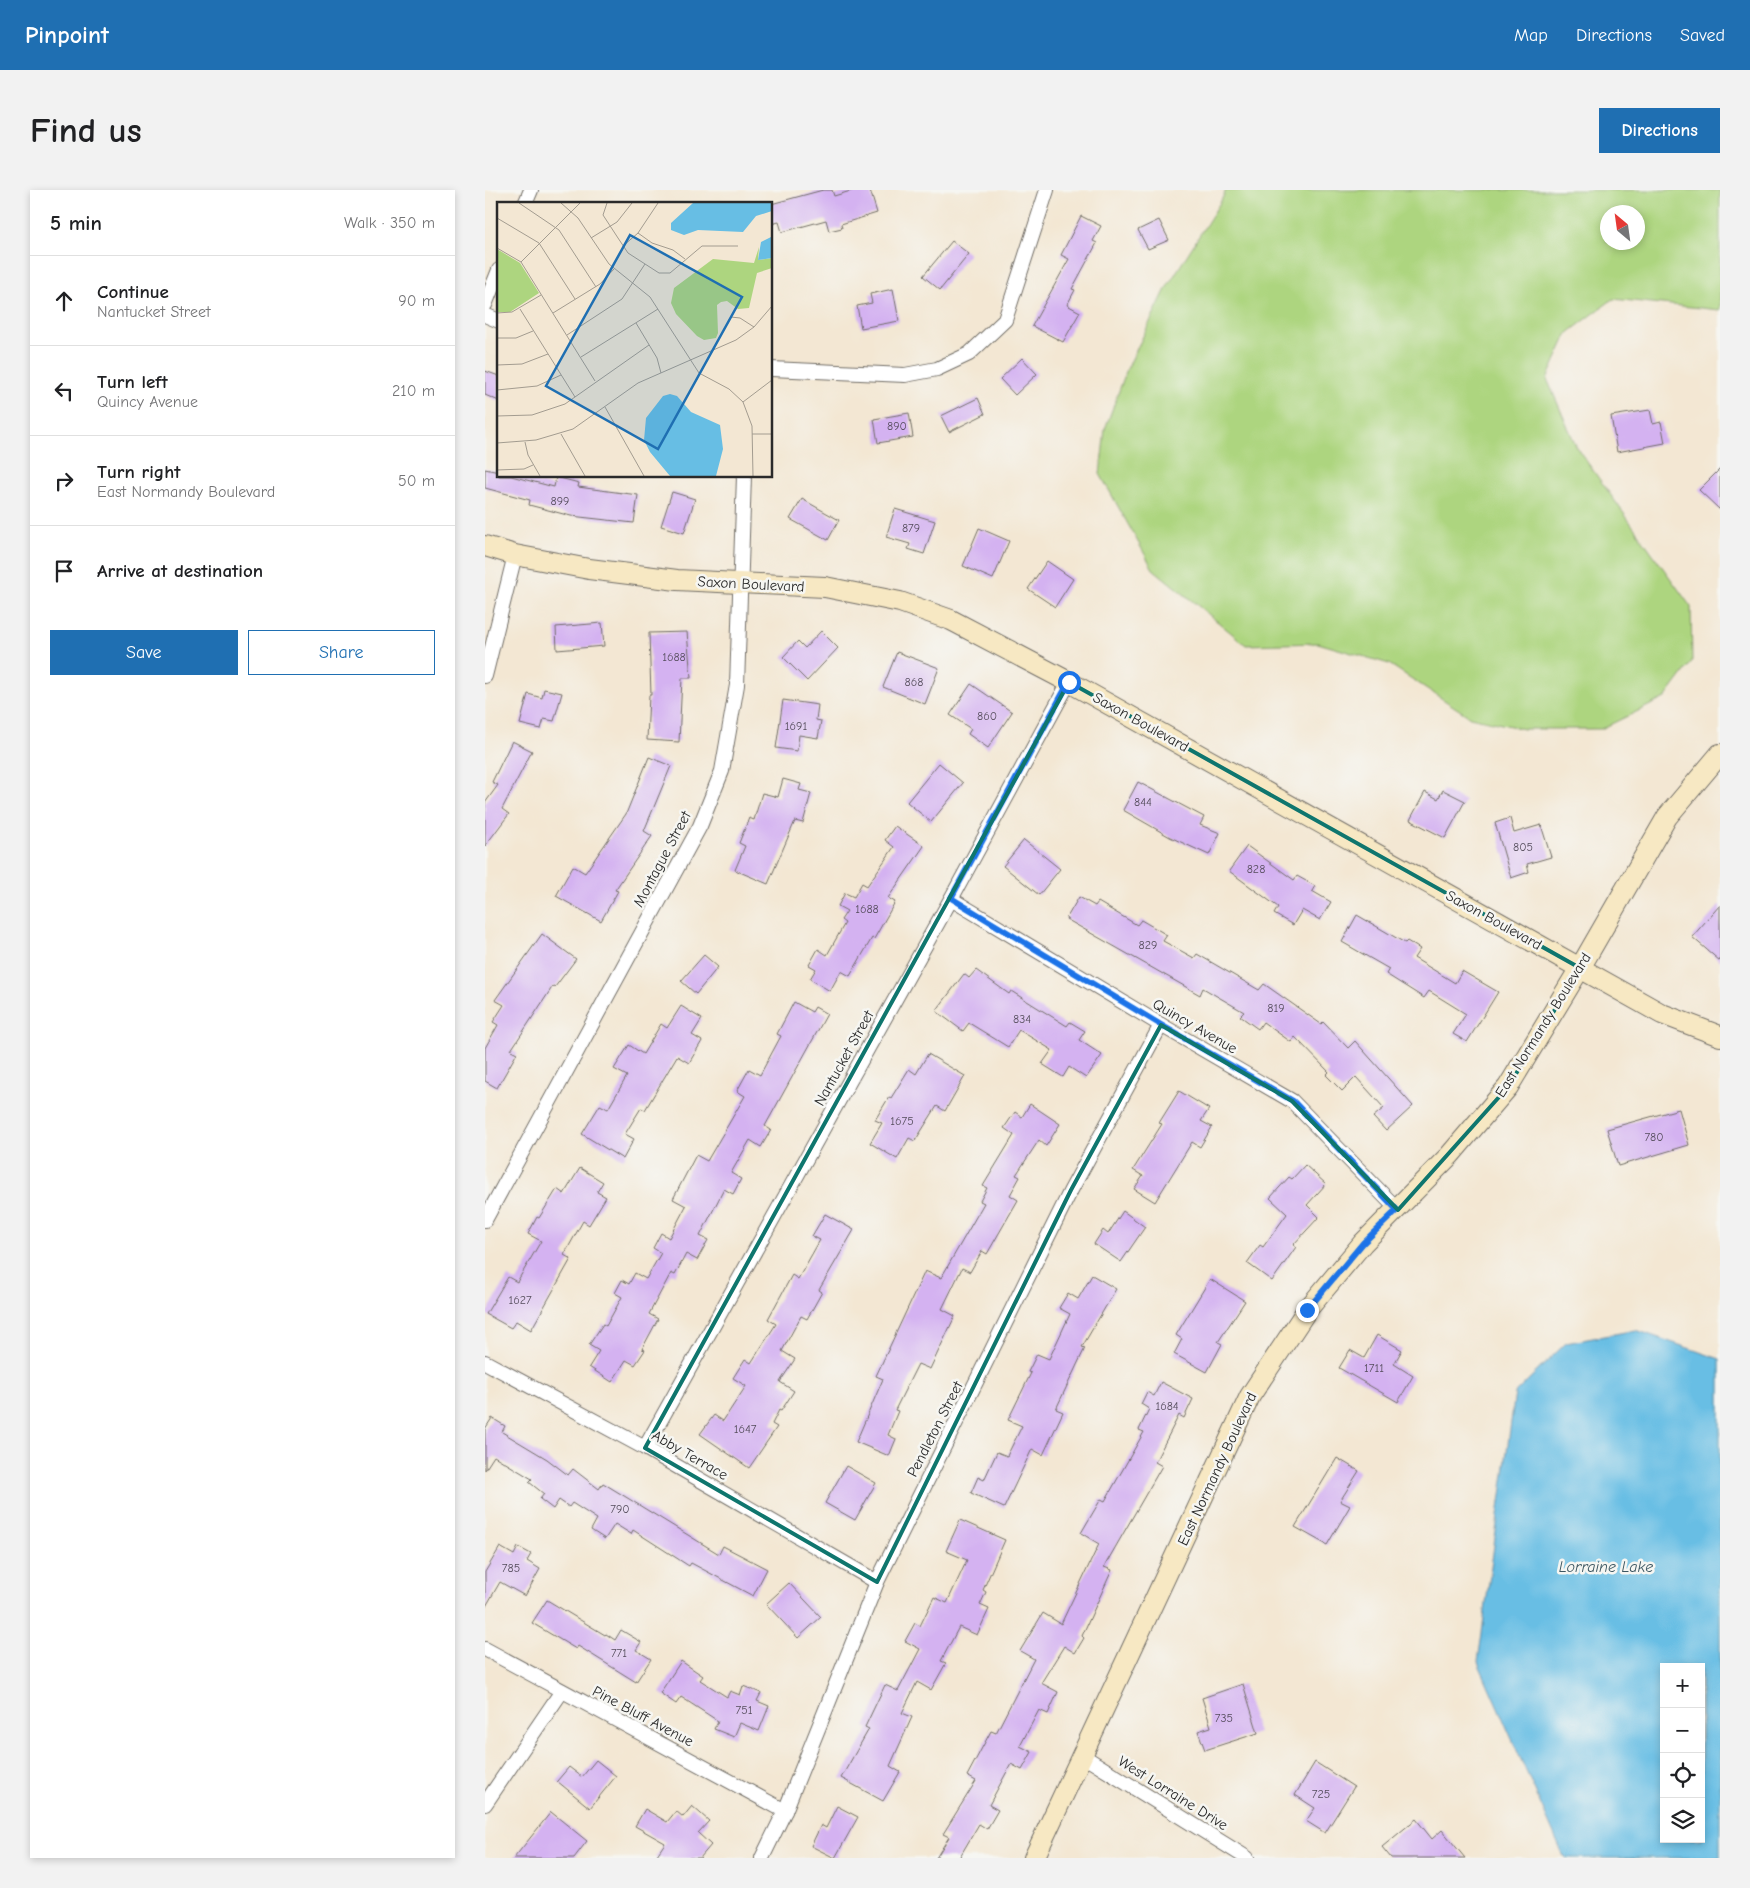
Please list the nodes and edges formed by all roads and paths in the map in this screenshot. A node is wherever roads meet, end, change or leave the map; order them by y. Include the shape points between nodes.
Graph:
1 (531, 190) edge
2 (1047, 190) edge
3 (526, 202) edge
4 (497, 275) edge
5 (485, 305) edge
6 (485, 315) edge
7 (497, 320) edge
8 (773, 369) edge
9 (744, 478) edge
10 (485, 546) edge
11 (515, 555) junction
12 (740, 583) junction
13 (485, 676) edge
14 (1069, 682) junction
15 (1720, 754) edge
16 (951, 898) junction
17 (1580, 968) junction
18 (1161, 1025) junction
19 (1720, 1036) edge
20 (1397, 1210) junction
21 (485, 1220) edge
22 (485, 1362) edge
23 (645, 1448) junction
24 (877, 1582) junction
25 (485, 1649) edge
26 (562, 1691) junction
27 (1083, 1756) junction
28 (485, 1804) edge
29 (785, 1811) junction
30 (762, 1858) edge
31 (1034, 1858) edge
32 (1247, 1858) edge

1 - 3 street
2 - 8 street via 1005,320 969,354 937,369 905,375
4 - 5 street
6 - 7 street
9 - 12 street, Montague Street
10 - 11 main road, Saxon Boulevard
11 - 12 main road, Saxon Boulevard via 589,569 677,580
11 - 13 street
12 - 14 main road, Saxon Boulevard via 825,588 900,602 951,620
12 - 21 street, Montague Street via 737,685 721,770 700,826
14 - 16 street, Nantucket Street
14 - 17 main road, Saxon Boulevard
15 - 17 main road, East Normandy Boulevard via 1667,816
16 - 18 street, Quincy Avenue
16 - 23 street, Nantucket Street
17 - 19 main road, Saxon Boulevard via 1662,1014
17 - 20 main road, East Normandy Boulevard via 1508,1087
18 - 20 street, Quincy Avenue via 1293,1101
18 - 24 street, Pendleton Street via 1071,1190
20 - 27 main road, East Normandy Boulevard via 1363,1243 1307,1310 1250,1396
22 - 23 street, Abby Terrace
23 - 24 street, Abby Terrace
24 - 29 street, Pendleton Street
25 - 26 street, Pine Bluff Avenue
26 - 28 street
26 - 29 street, Pine Bluff Avenue
27 - 31 main road, East Normandy Boulevard
27 - 32 street, West Lorraine Drive
29 - 30 street, Pendleton Street

